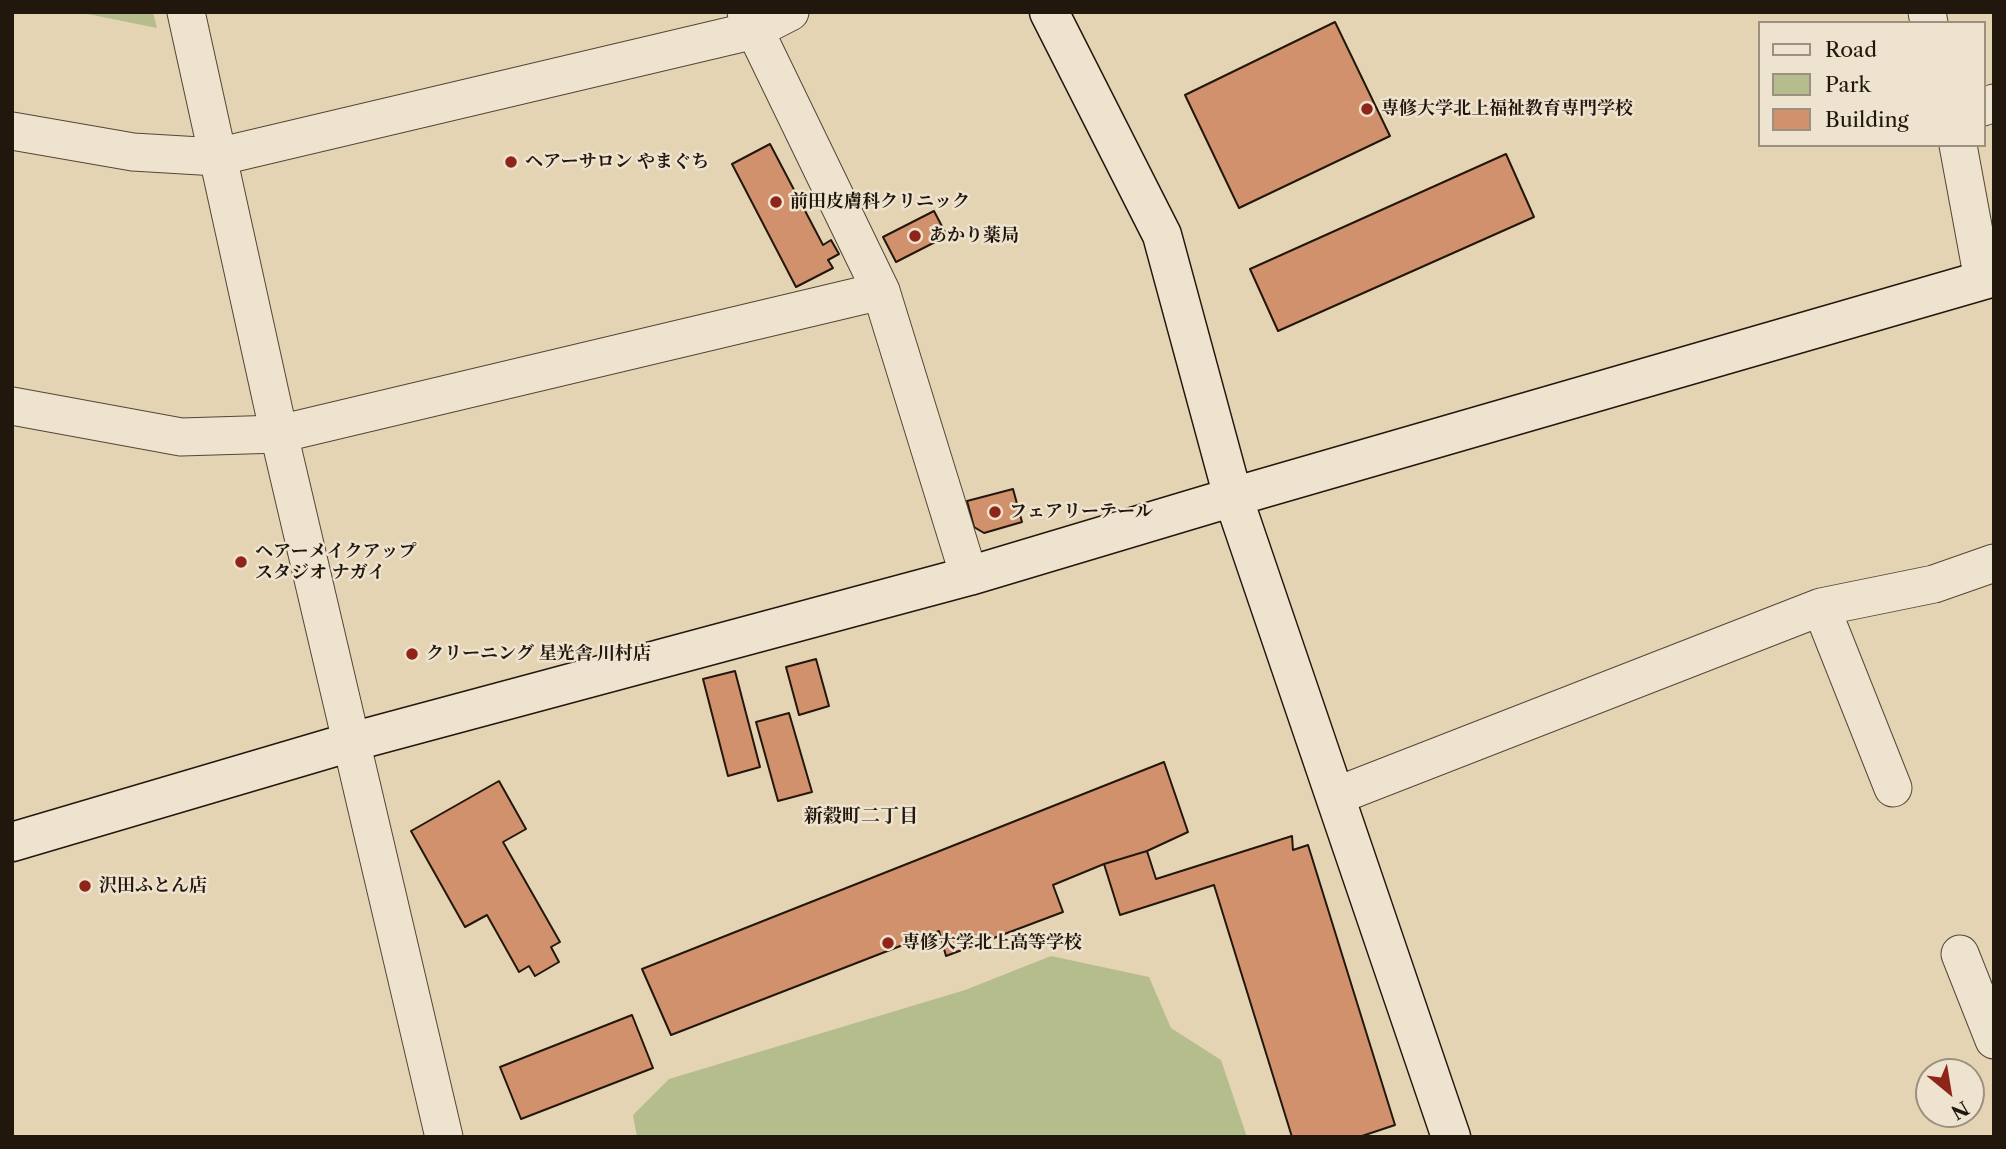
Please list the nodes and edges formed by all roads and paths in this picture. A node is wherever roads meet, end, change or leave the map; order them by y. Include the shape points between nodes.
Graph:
1 (186, 12) edge
2 (790, 12) edge
3 (1049, 12) edge
4 (750, 21) edge
5 (12, 131) edge
6 (1958, 147) edge
7 (217, 156) junction
8 (1989, 278) edge
9 (881, 291) junction
10 (12, 406) edge
11 (278, 434) junction
12 (1233, 497) junction
13 (1991, 571) edge
14 (969, 576) junction
15 (1821, 607) junction
16 (351, 742) junction
17 (1893, 788) dead end
18 (1336, 796) junction
19 (12, 842) edge
20 (1960, 954) dead end
21 (1994, 1040) edge
22 (444, 1137) edge
23 (1451, 1137) edge

1 - 7 street
2 - 4 street
3 - 12 street via 1162,235
4 - 7 street
4 - 9 street
5 - 7 street via 133,152
6 - 8 street
7 - 11 street
8 - 12 street
9 - 11 street
9 - 14 street
10 - 11 street via 181,437
11 - 16 street
12 - 14 street
12 - 18 street
13 - 15 street
14 - 16 street
15 - 17 street
15 - 18 street
16 - 19 street
16 - 22 street
18 - 23 street
20 - 21 street

